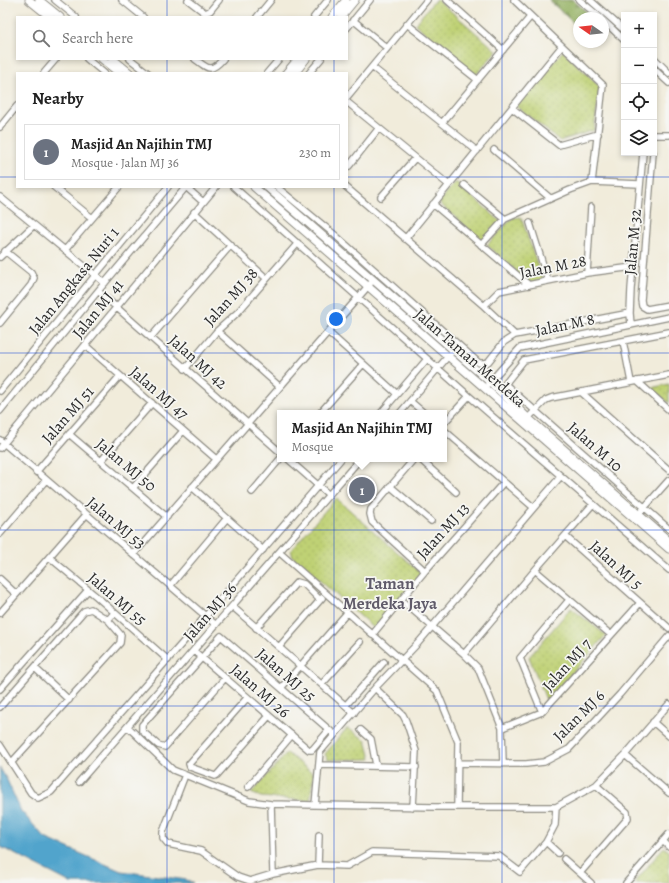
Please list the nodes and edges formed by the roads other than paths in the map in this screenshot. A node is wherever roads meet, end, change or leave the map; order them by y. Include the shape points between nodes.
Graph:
1 (29, 0) edge
2 (39, 0) edge
3 (55, 0) edge
4 (122, 0) edge
5 (188, 0) edge
6 (219, 0) edge
7 (271, 0) edge
8 (328, 0) edge
9 (346, 0) edge
10 (354, 0) edge
11 (370, 0) edge
12 (427, 0) edge
13 (447, 0) edge
14 (514, 0) edge
15 (579, 0) edge
16 (590, 0) edge
17 (346, 11) junction
18 (594, 12) edge
19 (49, 16) edge
20 (59, 16) edge
21 (75, 16) edge
22 (142, 16) edge
23 (258, 16) edge
24 (315, 16) edge
25 (333, 16) edge
26 (342, 16) edge
27 (531, 16) junction
28 (354, 19) junction
29 (407, 24) junction
30 (609, 26) edge
31 (348, 27) edge
32 (621, 27) edge
33 (621, 37) edge
34 (562, 46) junction
35 (387, 48) junction
36 (503, 50) junction
37 (55, 60) edge
38 (88, 60) edge
39 (103, 60) edge
40 (114, 60) edge
41 (131, 60) edge
42 (196, 60) edge
43 (222, 60) edge
44 (278, 60) edge
45 (297, 60) edge
46 (305, 60) edge
47 (320, 60) edge
48 (657, 65) edge
49 (372, 67) junction
50 (657, 67) edge
51 (45, 72) edge
52 (103, 72) edge
53 (118, 72) edge
54 (129, 72) edge
55 (147, 72) edge
56 (268, 72) edge
57 (287, 72) edge
58 (295, 72) edge
59 (310, 72) edge
60 (669, 73) edge
61 (478, 80) junction
62 (669, 83) edge
63 (348, 96) edge
64 (348, 103) edge
65 (16, 107) edge
66 (512, 108) junction
67 (442, 123) junction
68 (0, 127) edge
69 (379, 128) junction
70 (598, 134) junction
71 (657, 134) edge
72 (669, 135) edge
73 (494, 150) dead end
74 (477, 151) junction
75 (643, 156) edge
76 (653, 156) edge
77 (415, 158) junction
78 (349, 166) dead end
79 (592, 182) junction
80 (639, 184) junction
81 (448, 185) junction
82 (464, 185) dead end
83 (55, 188) edge
84 (118, 188) edge
85 (167, 188) edge
86 (185, 188) edge
87 (187, 188) edge
88 (215, 188) edge
89 (235, 188) edge
90 (255, 188) edge
91 (269, 188) edge
92 (278, 188) edge
93 (347, 188) edge
94 (0, 197) edge
95 (381, 197) dead end
96 (550, 198) junction
97 (203, 202) junction
98 (433, 204) junction
99 (591, 207) dead end
100 (194, 212) junction
101 (92, 218) junction
102 (505, 219) junction
103 (530, 223) dead end
104 (34, 225) junction
105 (405, 239) junction
106 (298, 243) junction
107 (481, 245) junction
108 (231, 246) junction
109 (65, 250) junction
110 (5, 251) junction
111 (0, 257) edge
112 (633, 267) junction
113 (586, 273) junction
114 (96, 275) junction
115 (266, 278) junction
116 (548, 281) junction
117 (105, 283) junction
118 (370, 283) junction
119 (528, 285) junction
120 (98, 291) junction
121 (358, 298) junction
122 (669, 305) edge
123 (484, 306) junction
124 (116, 307) junction
125 (630, 313) junction
126 (669, 317) edge
127 (0, 322) edge
128 (631, 325) junction
129 (217, 331) junction
130 (328, 332) junction
131 (669, 332) edge
132 (515, 335) junction
133 (151, 337) junction
134 (623, 341) junction
135 (86, 345) junction
136 (454, 351) junction
137 (448, 357) junction
138 (427, 359) junction
139 (363, 364) junction
140 (438, 368) junction
141 (185, 369) junction
142 (669, 375) edge
143 (120, 376) junction
144 (634, 381) junction
145 (490, 382) junction
146 (280, 386) junction
147 (484, 388) junction
148 (1, 389) edge
149 (581, 392) junction
150 (397, 394) junction
151 (469, 396) junction
152 (410, 401) junction
153 (152, 403) junction
154 (323, 410) edge
155 (384, 410) edge
156 (402, 410) edge
157 (420, 410) edge
158 (669, 410) edge
159 (0, 411) edge
160 (534, 411) junction
161 (528, 418) junction
162 (447, 420) edge
163 (248, 424) junction
164 (183, 431) junction
165 (447, 433) edge
166 (69, 434) junction
167 (2, 441) edge
168 (0, 448) edge
169 (277, 449) edge
170 (216, 459) junction
171 (102, 461) junction
172 (277, 462) edge
173 (291, 462) edge
174 (338, 462) edge
175 (357, 462) edge
176 (411, 462) edge
177 (423, 462) edge
178 (669, 470) edge
179 (36, 472) junction
180 (560, 476) junction
181 (46, 480) junction
182 (669, 480) edge
183 (504, 482) junction
184 (318, 486) junction
185 (390, 486) junction
186 (133, 488) junction
187 (192, 488) junction
188 (252, 492) dead end
189 (456, 492) dead end
190 (329, 495) junction
191 (594, 504) junction
192 (533, 507) junction
193 (644, 507) junction
194 (86, 515) junction
195 (166, 517) junction
196 (636, 517) junction
197 (227, 518) junction
198 (431, 521) dead end
199 (669, 529) edge
200 (0, 534) edge
201 (565, 536) junction
202 (669, 541) edge
203 (669, 549) edge
204 (263, 550) junction
205 (280, 553) junction
206 (133, 555) junction
207 (49, 557) junction
208 (535, 570) junction
209 (669, 570) edge
210 (425, 571) junction
211 (0, 579) edge
212 (170, 586) junction
213 (88, 590) junction
214 (16, 594) junction
215 (326, 594) junction
216 (320, 600) junction
217 (401, 600) junction
218 (569, 600) junction
219 (640, 603) junction
220 (233, 607) junction
221 (0, 613) edge
222 (114, 613) junction
223 (347, 613) junction
224 (206, 616) junction
225 (108, 620) junction
226 (216, 625) junction
227 (432, 627) junction
228 (256, 628) junction
229 (669, 628) edge
230 (372, 635) junction
231 (611, 635) junction
232 (669, 636) edge
233 (360, 642) dead end
234 (279, 647) junction
235 (194, 651) junction
236 (464, 654) junction
237 (202, 658) junction
238 (168, 660) junction
239 (402, 661) junction
240 (384, 662) dead end
241 (300, 666) junction
242 (35, 668) junction
243 (225, 678) junction
244 (322, 684) junction
245 (281, 688) junction
246 (375, 688) junction
247 (0, 689) edge
248 (247, 698) junction
249 (69, 700) junction
250 (669, 704) edge
251 (346, 705) junction
252 (0, 706) edge
253 (542, 712) junction
254 (354, 713) junction
255 (269, 716) junction
256 (653, 722) junction
257 (128, 727) junction
258 (502, 728) junction
259 (329, 730) junction
260 (361, 730) dead end
261 (334, 734) junction
262 (292, 735) junction
263 (669, 736) edge
264 (0, 745) edge
265 (625, 755) junction
266 (12, 762) junction
267 (458, 764) junction
268 (503, 764) junction
269 (319, 765) junction
270 (376, 765) junction
271 (416, 767) junction
272 (185, 775) junction
273 (79, 782) dead end
274 (596, 785) junction
275 (248, 787) dead end
276 (669, 793) edge
277 (271, 804) junction
278 (315, 805) junction
279 (413, 807) junction
280 (457, 807) junction
281 (556, 807) junction
282 (669, 834) edge
283 (319, 835) dead end
284 (663, 841) junction
285 (546, 842) junction
286 (669, 846) edge
287 (558, 853) dead end
288 (564, 859) dead end
289 (318, 865) junction
290 (580, 873) junction
291 (273, 874) junction
292 (591, 883) edge
293 (626, 883) edge

1 - 19 main road
2 - 20 main road
3 - 21 street
4 - 22 street
5 - 6 street via 205,12 210,11
7 - 23 street
8 - 24 street
9 - 25 main road
10 - 17 main road
11 - 28 street
12 - 29 street
13 - 36 street
14 - 27 street
15 - 18 street
16 - 32 street
17 - 26 main road
17 - 28 street
27 - 34 street
27 - 36 street
28 - 31 street
28 - 35 street
29 - 35 street
29 - 61 street
30 - 33 street
34 - 66 street
34 - 70 street via 603,85
35 - 49 street
36 - 61 street
37 - 51 street
38 - 52 street
39 - 53 main road
40 - 54 main road
41 - 55 street
42 - 43 street via 205,67 213,68
44 - 56 street
45 - 57 main road
46 - 58 main road
47 - 59 street
48 - 60 street
49 - 63 street
49 - 67 street
50 - 62 street
61 - 67 street
64 - 69 street
65 - 68 street
66 - 70 street via 560,145
66 - 74 street
67 - 74 street
69 - 77 street
69 - 78 street
70 - 79 street
71 - 72 street
73 - 96 street
74 - 81 street
75 - 80 street
76 - 122 street, Jalan M 32 via 641,300 642,306 647,308
77 - 81 street
77 - 95 street
79 - 80 street
79 - 96 street
80 - 112 street
81 - 98 street
82 - 102 street
83 - 101 street
84 - 101 street
85 - 114 street, Jalan Angkasa Nuri 1
86 - 117 street
87 - 97 street
88 - 97 street, Jalan MJ 41
89 - 106 street
90 - 118 main road, Jalan Taman Merdeka
91 - 118 main road, Jalan Taman Merdeka
92 - 132 street via 479,363 488,362 504,342
93 - 105 street
94 - 104 street
96 - 102 street
97 - 100 street, Jalan MJ 41
98 - 105 street
98 - 107 street
99 - 113 street
100 - 108 street
100 - 124 street, Jalan MJ 41
101 - 109 street
102 - 107 street
103 - 116 street
104 - 109 street
104 - 110 street
105 - 123 street
106 - 115 street, Jalan MJ 38
106 - 121 street
107 - 119 street
108 - 115 street
108 - 133 street
109 - 114 street
110 - 111 street
110 - 127 street via 31,272 34,278
112 - 113 street, Jalan M 28
112 - 125 street
113 - 116 street, Jalan M 28
114 - 117 street
114 - 148 street, Jalan Angkasa Nuri 1
115 - 129 street, Jalan MJ 38 via 238,312
116 - 119 street, Jalan M 28
117 - 120 street
118 - 121 street
118 - 136 main road, Jalan Taman Merdeka
118 - 137 main road, Jalan Taman Merdeka
119 - 123 street, Jalan M 28 via 499,292
120 - 124 street, Jalan MJ 42
120 - 159 street
121 - 130 street
121 - 138 street
123 - 132 street
124 - 133 street, Jalan MJ 42
124 - 135 street, Jalan MJ 41
125 - 128 street
125 - 132 street
126 - 128 street, Jalan M 8
128 - 145 street, Jalan M 8 via 520,348
129 - 141 street, Jalan MJ 38
129 - 146 street
130 - 139 street
130 - 146 street
131 - 134 street
133 - 141 street, Jalan MJ 42
134 - 144 street
134 - 160 street, Jalan M 10 via 524,360 505,384
135 - 143 street, Jalan MJ 47
135 - 167 street, Jalan MJ 41
136 - 137 street
136 - 145 main road, Jalan Taman Merdeka
137 - 140 street
137 - 147 main road, Jalan Taman Merdeka
138 - 140 street
138 - 150 street
139 - 150 street
139 - 154 street
140 - 151 street
140 - 152 street
141 - 163 street, Jalan MJ 42
142 - 144 street
143 - 153 street, Jalan MJ 47
143 - 166 street, Jalan MJ 51
144 - 149 street
144 - 158 street
145 - 147 street, Jalan M 8
145 - 161 main road, Jalan Taman Merdeka
146 - 163 street
147 - 196 main road, Jalan Taman Merdeka
149 - 160 street via 546,400
149 - 178 street
150 - 155 street
151 - 162 street
151 - 180 street
152 - 156 street
152 - 157 street
153 - 164 street, Jalan MJ 47
153 - 171 street
160 - 161 street
160 - 193 street, Jalan M 10
161 - 196 main road, Jalan Taman Merdeka via 607,486
163 - 169 street, Jalan MJ 42
163 - 170 street
164 - 170 street, Jalan MJ 47
164 - 186 street
165 - 183 street
166 - 171 street, Jalan MJ 50
166 - 179 street, Jalan MJ 51
167 - 168 street, Jalan MJ 41
167 - 179 street, Jalan MJ 53
170 - 187 street
171 - 186 street, Jalan MJ 50
172 - 188 street
173 - 184 street
174 - 184 street
175 - 190 street, Jalan MJ 36
176 - 185 street
177 - 189 street
179 - 181 street, Jalan MJ 53
180 - 191 street
180 - 192 street
181 - 194 street, Jalan MJ 53
181 - 200 street
182 - 193 street
183 - 192 street
183 - 210 street, Jalan MJ 13
184 - 190 street
184 - 204 street
185 - 198 street
185 - 210 street via 371,509 372,522
186 - 195 street, Jalan MJ 50
187 - 195 street
187 - 197 street
190 - 205 street, Jalan MJ 36
191 - 201 street
191 - 209 street
192 - 227 street
193 - 196 street
193 - 199 street, Jalan M 10
194 - 206 street, Jalan MJ 53
194 - 207 street
195 - 206 street
196 - 202 main road, Jalan Taman Merdeka
196 - 203 main road, Jalan Taman Merdeka
197 - 204 street
197 - 212 street
201 - 208 street
201 - 219 street, Jalan MJ 5
204 - 224 street
205 - 215 street
205 - 220 street, Jalan MJ 36
206 - 212 street, Jalan MJ 53
207 - 213 street, Jalan MJ 55
207 - 214 street
208 - 218 street
208 - 236 street
210 - 217 street, Jalan MJ 13
211 - 214 street
212 - 224 street, Jalan MJ 53
213 - 222 street, Jalan MJ 55
213 - 247 street
214 - 221 street
215 - 216 street
215 - 223 street
216 - 228 street via 304,584 297,582
216 - 234 street
217 - 227 street
217 - 230 street, Jalan MJ 13
218 - 231 street
218 - 253 street via 520,658
219 - 229 street, Jalan MJ 5
219 - 231 street, Jalan MJ 7
220 - 226 street, Jalan MJ 36
220 - 228 street
222 - 225 street
222 - 238 street, Jalan MJ 55
223 - 230 street
223 - 241 street
224 - 226 street, Jalan MJ 53
224 - 238 street
225 - 242 street via 91,609 84,611
225 - 249 street via 121,635 120,643
226 - 235 street, Jalan MJ 36
227 - 236 street
227 - 239 street
228 - 234 street
230 - 239 street
231 - 253 street, Jalan MJ 7
232 - 268 street, Jalan MJ 6 via 569,749 544,762
233 - 244 street
234 - 241 street
235 - 237 street, Jalan MJ 26
235 - 257 street, Jalan MJ 36
236 - 258 street via 478,668
237 - 243 street, Jalan MJ 26
237 - 243 street via 142,725 142,731 158,745 165,747
237 - 245 street, Jalan MJ 25 via 221,636
238 - 266 street via 51,792 38,798 31,793
239 - 246 street
239 - 267 street via 438,691 458,742
240 - 251 street
241 - 244 street
241 - 245 street
242 - 249 street
242 - 252 street
243 - 248 street, Jalan MJ 26
244 - 251 street
245 - 259 street, Jalan MJ 25
246 - 254 street
246 - 271 street via 403,715 416,751
248 - 255 street, Jalan MJ 26
248 - 255 street via 189,764 190,767 214,776 218,775
249 - 266 street
250 - 256 street
251 - 254 street
253 - 258 street, Jalan MJ 7
254 - 261 street
255 - 262 street, Jalan MJ 26
256 - 263 street
256 - 265 street
257 - 272 street via 173,770
257 - 273 street, Jalan MJ 36
258 - 268 street
259 - 261 street, Jalan MJ 25
259 - 262 street, Jalan MJ 26 via 312,750
260 - 270 street via 371,739
261 - 269 street via 320,752
262 - 275 street
264 - 266 street
265 - 274 street
265 - 276 street
267 - 268 street, Jalan MJ 6
267 - 280 street
269 - 270 street
269 - 278 street
270 - 271 street
271 - 279 street
272 - 277 street via 249,801
272 - 291 street via 162,832 168,844 201,851 250,881
274 - 281 street
274 - 290 street via 627,812 628,818
277 - 278 street
277 - 291 street
278 - 279 street
279 - 280 street
280 - 281 street
281 - 285 street via 555,825
282 - 284 street
283 - 289 street
284 - 286 street
284 - 293 street
285 - 287 street
285 - 289 street via 520,872 499,856 428,853 372,852 347,866
288 - 290 street
289 - 291 street
290 - 292 street

